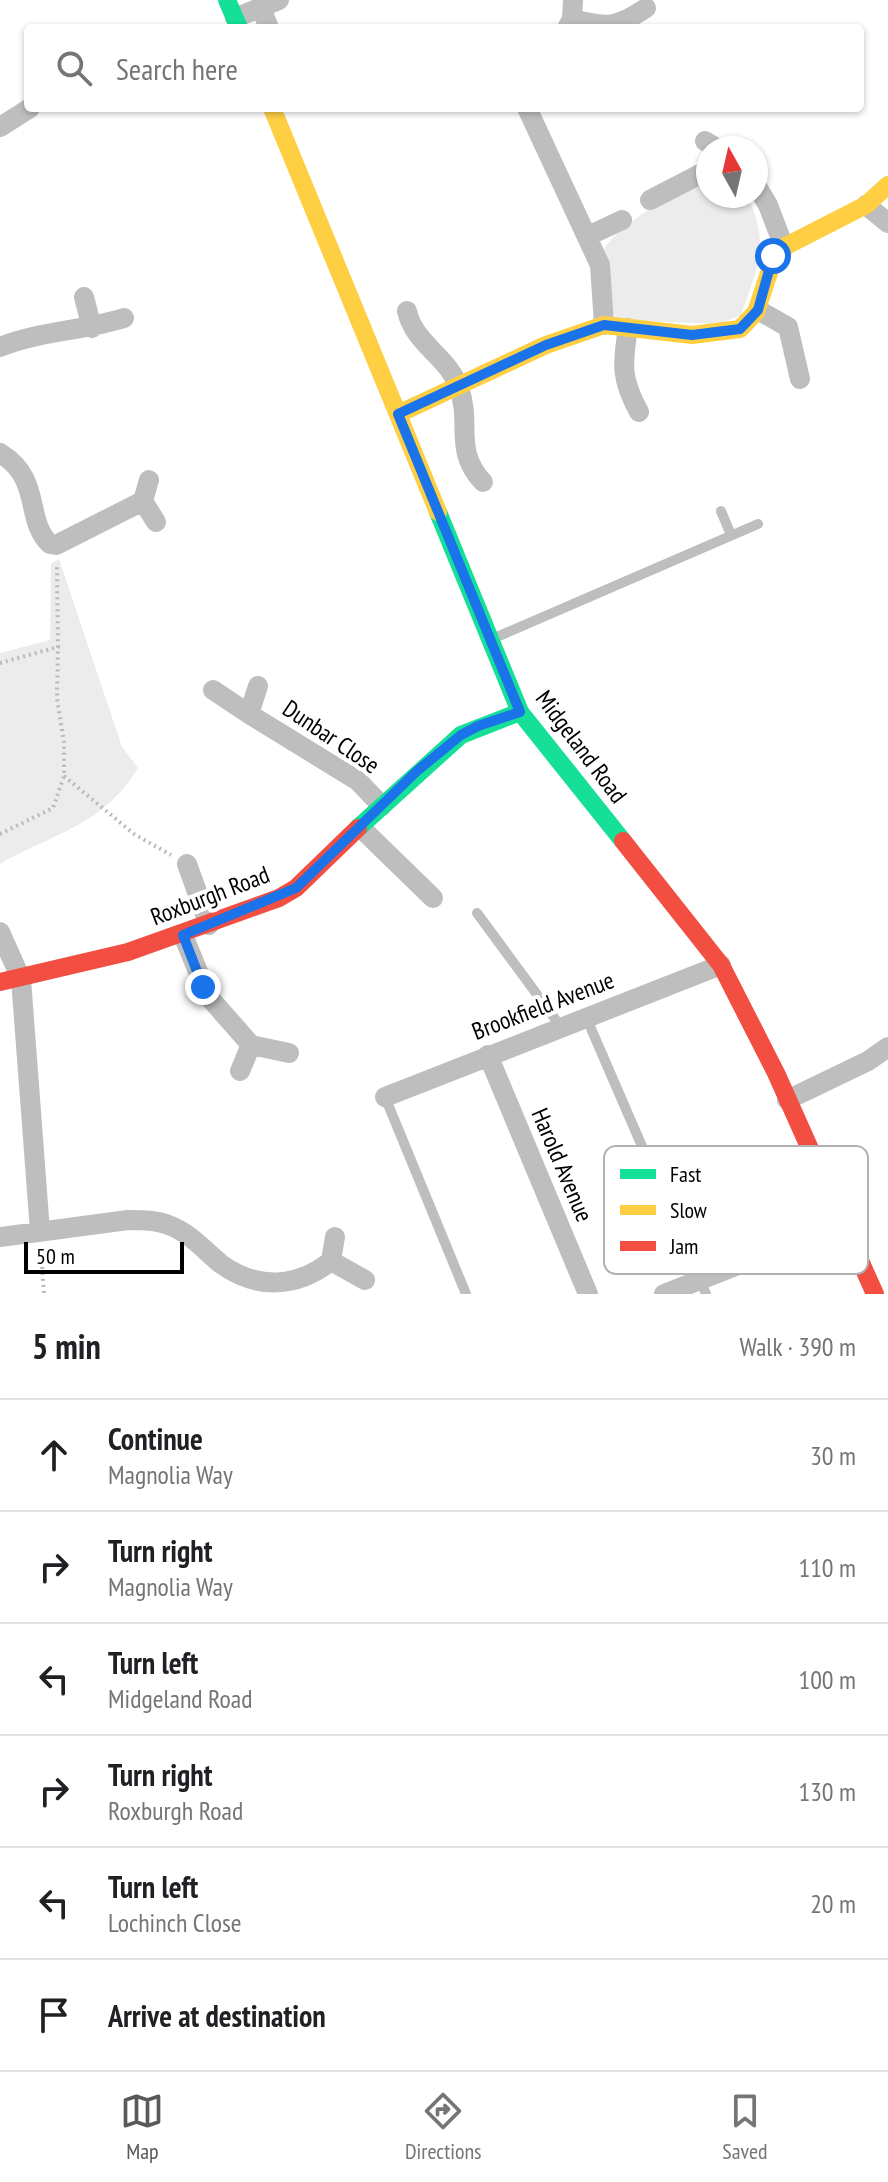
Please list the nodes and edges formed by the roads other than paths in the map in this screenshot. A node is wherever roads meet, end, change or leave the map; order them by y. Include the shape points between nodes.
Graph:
1 (270, 4) edge
2 (646, 8) dead end
3 (233, 15) edge
4 (571, 16) edge
5 (269, 24) edge
6 (595, 24) edge
7 (613, 24) edge
8 (24, 112) edge
9 (274, 112) edge
10 (529, 112) edge
11 (0, 127) edge
12 (696, 176) edge
13 (888, 185) edge
14 (650, 200) dead end
15 (768, 205) edge
16 (866, 205) junction
17 (622, 220) dead end
18 (888, 223) edge
19 (588, 236) junction
20 (784, 247) junction
21 (84, 297) dead end
22 (758, 310) junction
23 (407, 311) dead end
24 (124, 318) dead end
25 (604, 325) junction
26 (92, 328) junction
27 (628, 328) junction
28 (0, 347) edge
29 (800, 379) dead end
30 (459, 385) junction
31 (639, 412) dead end
32 (398, 414) junction
33 (0, 453) edge
34 (149, 480) dead end
35 (483, 482) dead end
36 (143, 501) junction
37 (721, 511) dead end
38 (156, 522) dead end
39 (758, 524) dead end
40 (731, 535) junction
41 (490, 640) junction
42 (258, 686) dead end
43 (213, 690) dead end
44 (520, 712) junction
45 (249, 714) junction
46 (382, 806) junction
47 (360, 827) junction
48 (187, 864) road end
49 (433, 898) dead end
50 (477, 913) dead end
51 (209, 925) junction
52 (0, 932) edge
53 (183, 935) junction
54 (721, 965) junction
55 (21, 979) junction
56 (0, 982) edge
57 (586, 1017) junction
58 (561, 1027) junction
59 (251, 1045) junction
60 (888, 1047) edge
61 (289, 1053) dead end
62 (488, 1055) junction
63 (240, 1071) dead end
64 (385, 1097) joint
65 (787, 1100) junction
66 (641, 1146) edge
67 (808, 1146) edge
68 (40, 1231) junction
69 (0, 1237) edge
70 (335, 1237) dead end
71 (331, 1261) junction
72 (731, 1274) edge
73 (866, 1274) edge
74 (365, 1280) dead end
75 (702, 1287) edge
76 (466, 1294) edge
77 (588, 1294) edge
78 (664, 1294) edge
79 (875, 1294) edge

1 - 3 street
1 - 5 street
2 - 7 street
4 - 6 street
8 - 11 street
9 - 32 street, Midgeland Road
10 - 19 street
12 - 14 street
13 - 16 street
15 - 20 street
16 - 18 street
16 - 20 street
17 - 19 street
19 - 25 street via 600,265
20 - 22 street via 768,265
21 - 26 street
22 - 27 street via 749,324 730,333
22 - 29 street via 788,327
23 - 30 street via 410,326
24 - 26 street
25 - 27 street
25 - 30 street via 557,340
26 - 28 street
27 - 31 street via 622,372
30 - 32 street
30 - 35 street via 464,450 469,467
32 - 41 street, Midgeland Road
33 - 36 street via 18,465 50,544
34 - 36 street
36 - 38 street
37 - 40 lane
39 - 40 lane
40 - 41 lane
41 - 44 street, Midgeland Road
42 - 45 street, Dunbar Close
43 - 45 street, Dunbar Close
44 - 46 street, Roxburgh Road via 461,735
44 - 54 street, Midgeland Road
45 - 46 street, Dunbar Close via 358,781
46 - 47 street, Roxburgh Road
47 - 49 street
47 - 51 street, Roxburgh Road via 296,888
48 - 51 street
50 - 58 lane
51 - 53 street, Roxburgh Road
52 - 55 street
53 - 55 street, Roxburgh Road
53 - 59 street via 208,996
54 - 57 street, Brookfield Avenue
54 - 65 street, Midgeland Road
55 - 56 street, Roxburgh Road
55 - 68 street
57 - 58 street, Brookfield Avenue
57 - 66 lane
58 - 62 street, Brookfield Avenue
59 - 61 street
59 - 63 street
60 - 65 street
62 - 64 street, Brookfield Avenue
62 - 77 street, Harold Avenue
64 - 76 lane
65 - 67 street, Midgeland Road
68 - 69 street
68 - 71 street via 128,1220 170,1225 255,1282 294,1282
70 - 71 street
71 - 74 street
72 - 75 street
73 - 79 street, Midgeland Road
75 - 78 street

